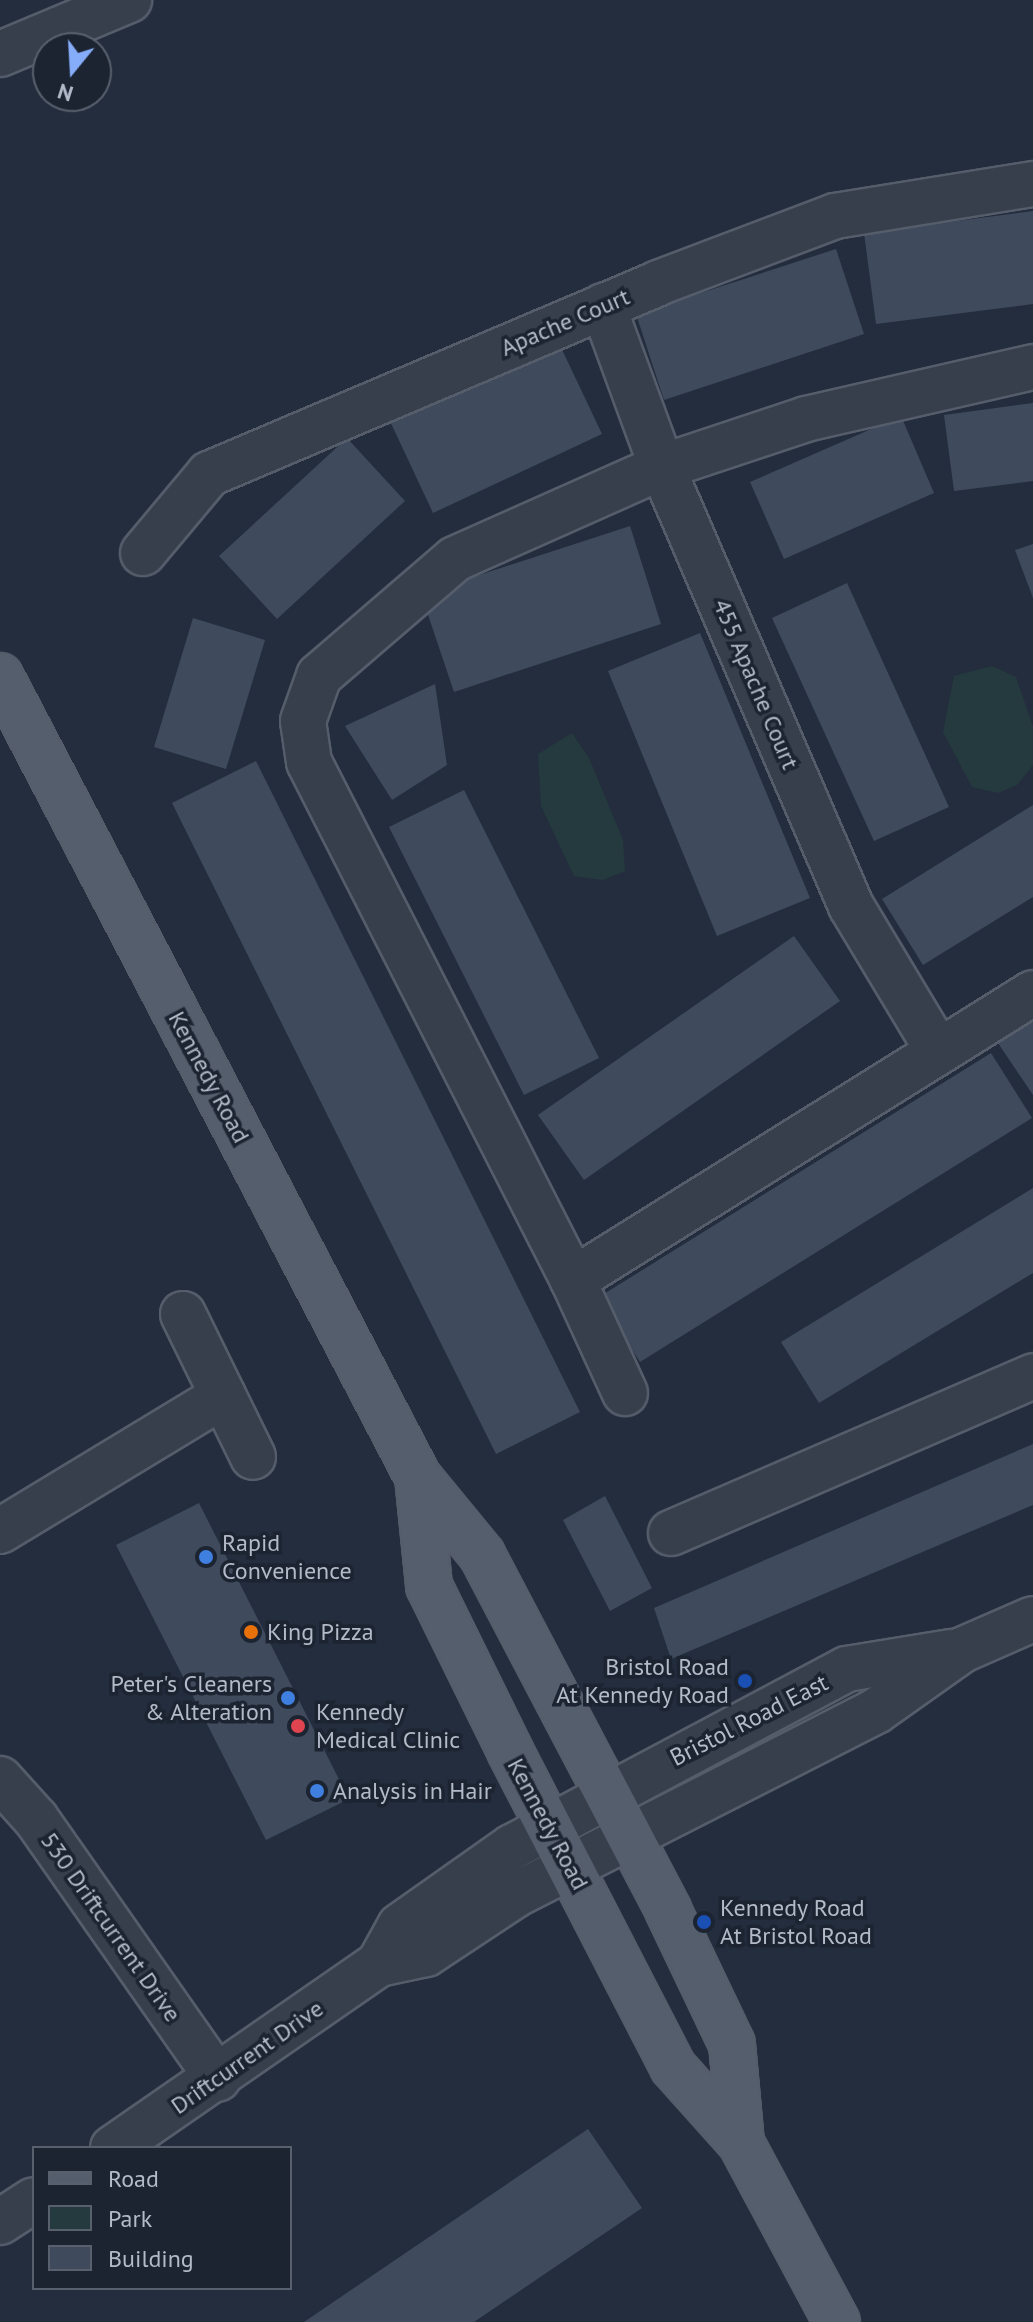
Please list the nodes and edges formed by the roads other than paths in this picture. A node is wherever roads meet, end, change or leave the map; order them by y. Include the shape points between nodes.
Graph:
1 (129, 0) edge
2 (0, 54) edge
3 (1033, 184) edge
4 (603, 306) junction
5 (1033, 367) edge
6 (662, 467) junction
7 (143, 553) dead end
8 (0, 676) edge
9 (1033, 993) edge
10 (937, 1049) junction
11 (573, 1280) junction
12 (183, 1314) dead end
13 (1033, 1376) edge
14 (625, 1393) dead end
15 (223, 1396) junction
16 (253, 1457) dead end
17 (418, 1477) junction
18 (0, 1531) edge
19 (671, 1533) dead end
20 (1033, 1619) edge
21 (962, 1650) junction
22 (0, 1779) edge
23 (607, 1795) junction
24 (549, 1826) junction
25 (629, 1838) junction
26 (571, 1868) junction
27 (379, 1964) junction
28 (218, 2079) junction
29 (741, 2143) junction
30 (116, 2146) edge
31 (32, 2201) edge
32 (0, 2222) edge
33 (837, 2322) edge

1 - 2 street
3 - 4 street, Apache Court via 909,200 803,225
4 - 6 street, 455 Apache Court
4 - 7 street, Apache Court via 209,474
5 - 6 street via 806,419
6 - 10 street, 455 Apache Court via 851,906
6 - 11 street via 455,559 319,676 303,721 309,762
8 - 17 main road, Kennedy Road
9 - 10 street
10 - 11 street
11 - 14 street
12 - 15 street
13 - 19 street
15 - 16 street
15 - 18 street
17 - 23 main road, Kennedy Road via 482,1555
17 - 24 main road, Kennedy Road via 429,1586
20 - 21 street, Bristol Road East
21 - 23 street, Bristol Road East via 847,1669
21 - 25 street, Bristol Road East via 876,1711
22 - 28 street, 530 Driftcurrent Drive via 36,1819
23 - 24 street, Bristol Road East
23 - 25 main road, Kennedy Road
24 - 26 main road, Kennedy Road
24 - 27 street, Driftcurrent Drive via 490,1858 400,1926
25 - 26 street, Bristol Road East
25 - 29 main road, Kennedy Road via 732,2044
26 - 27 street, Driftcurrent Drive via 515,1895 426,1954
26 - 29 main road, Kennedy Road via 673,2067
27 - 28 street, Driftcurrent Drive
28 - 30 street, Driftcurrent Drive
29 - 33 main road, Kennedy Road
31 - 32 street

